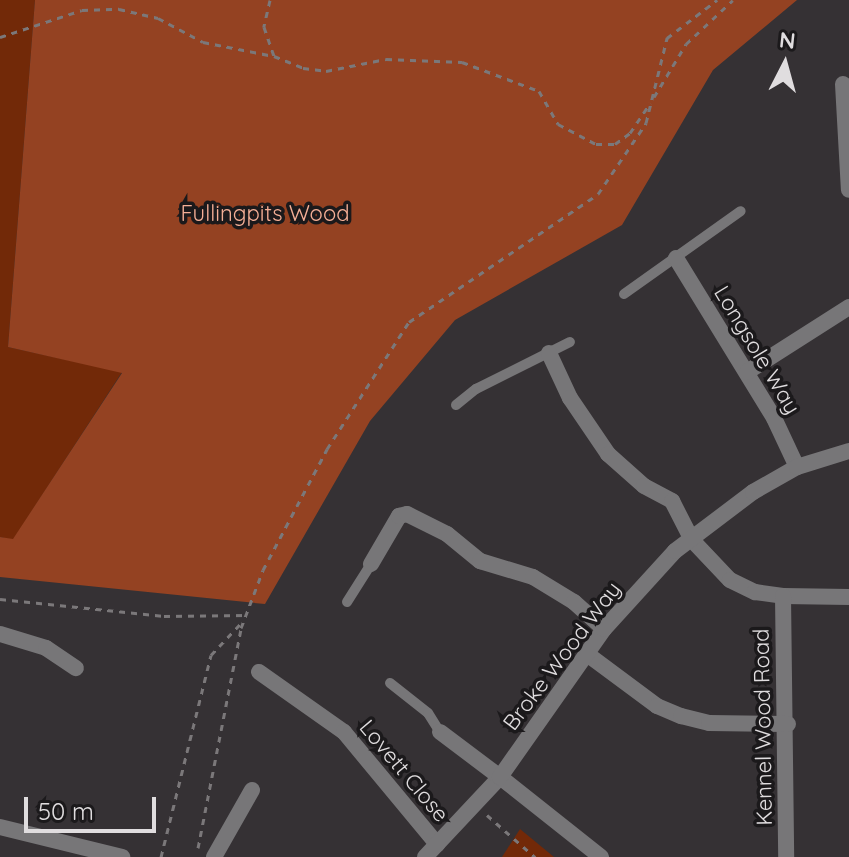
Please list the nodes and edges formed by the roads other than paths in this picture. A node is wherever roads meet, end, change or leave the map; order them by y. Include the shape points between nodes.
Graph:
1 (843, 84) dead end
2 (849, 190) edge
3 (741, 211) dead end
4 (676, 258) junction
5 (624, 294) dead end
6 (849, 307) edge
7 (570, 342) dead end
8 (549, 353) junction
9 (747, 372) junction
10 (456, 405) dead end
11 (849, 451) edge
12 (797, 467) junction
13 (692, 540) junction
14 (371, 564) joint
15 (783, 596) junction
16 (849, 597) edge
17 (347, 602) dead end
18 (604, 629) junction
19 (0, 634) edge
20 (587, 654) junction
21 (76, 668) dead end
22 (259, 672) dead end
23 (390, 683) dead end
24 (788, 724) junction
25 (440, 732) joint
26 (502, 773) junction
27 (252, 790) dead end
28 (0, 827) edge
29 (437, 844) junction
30 (122, 857) edge
31 (214, 857) edge
32 (425, 857) edge
33 (601, 857) edge
34 (786, 857) edge

1 - 2 street
3 - 4 lane
4 - 5 lane
4 - 9 street, Longsole Way
6 - 9 street
7 - 8 lane
8 - 10 lane via 476,389
8 - 13 street via 608,454 644,486 672,501
9 - 12 street, Longsole Way
11 - 12 street, Broke Wood Way
12 - 13 street, Broke Wood Way via 753,492
13 - 15 street via 730,580 755,592
13 - 18 street, Broke Wood Way via 675,551
14 - 17 lane
14 - 18 street via 399,516 407,514 447,534 480,561 533,577 574,602
15 - 16 street
15 - 24 street, Kennel Wood Road
18 - 20 street, Broke Wood Way
19 - 21 street via 46,648
20 - 24 street via 657,706 681,716 709,723
20 - 26 street, Broke Wood Way
22 - 29 street, Lovett Close via 344,732
23 - 25 lane via 428,713
24 - 34 street, Kennel Wood Road
25 - 26 street
26 - 29 street, Broke Wood Way
26 - 33 street
27 - 31 street
28 - 30 street
29 - 32 street, Broke Wood Way

